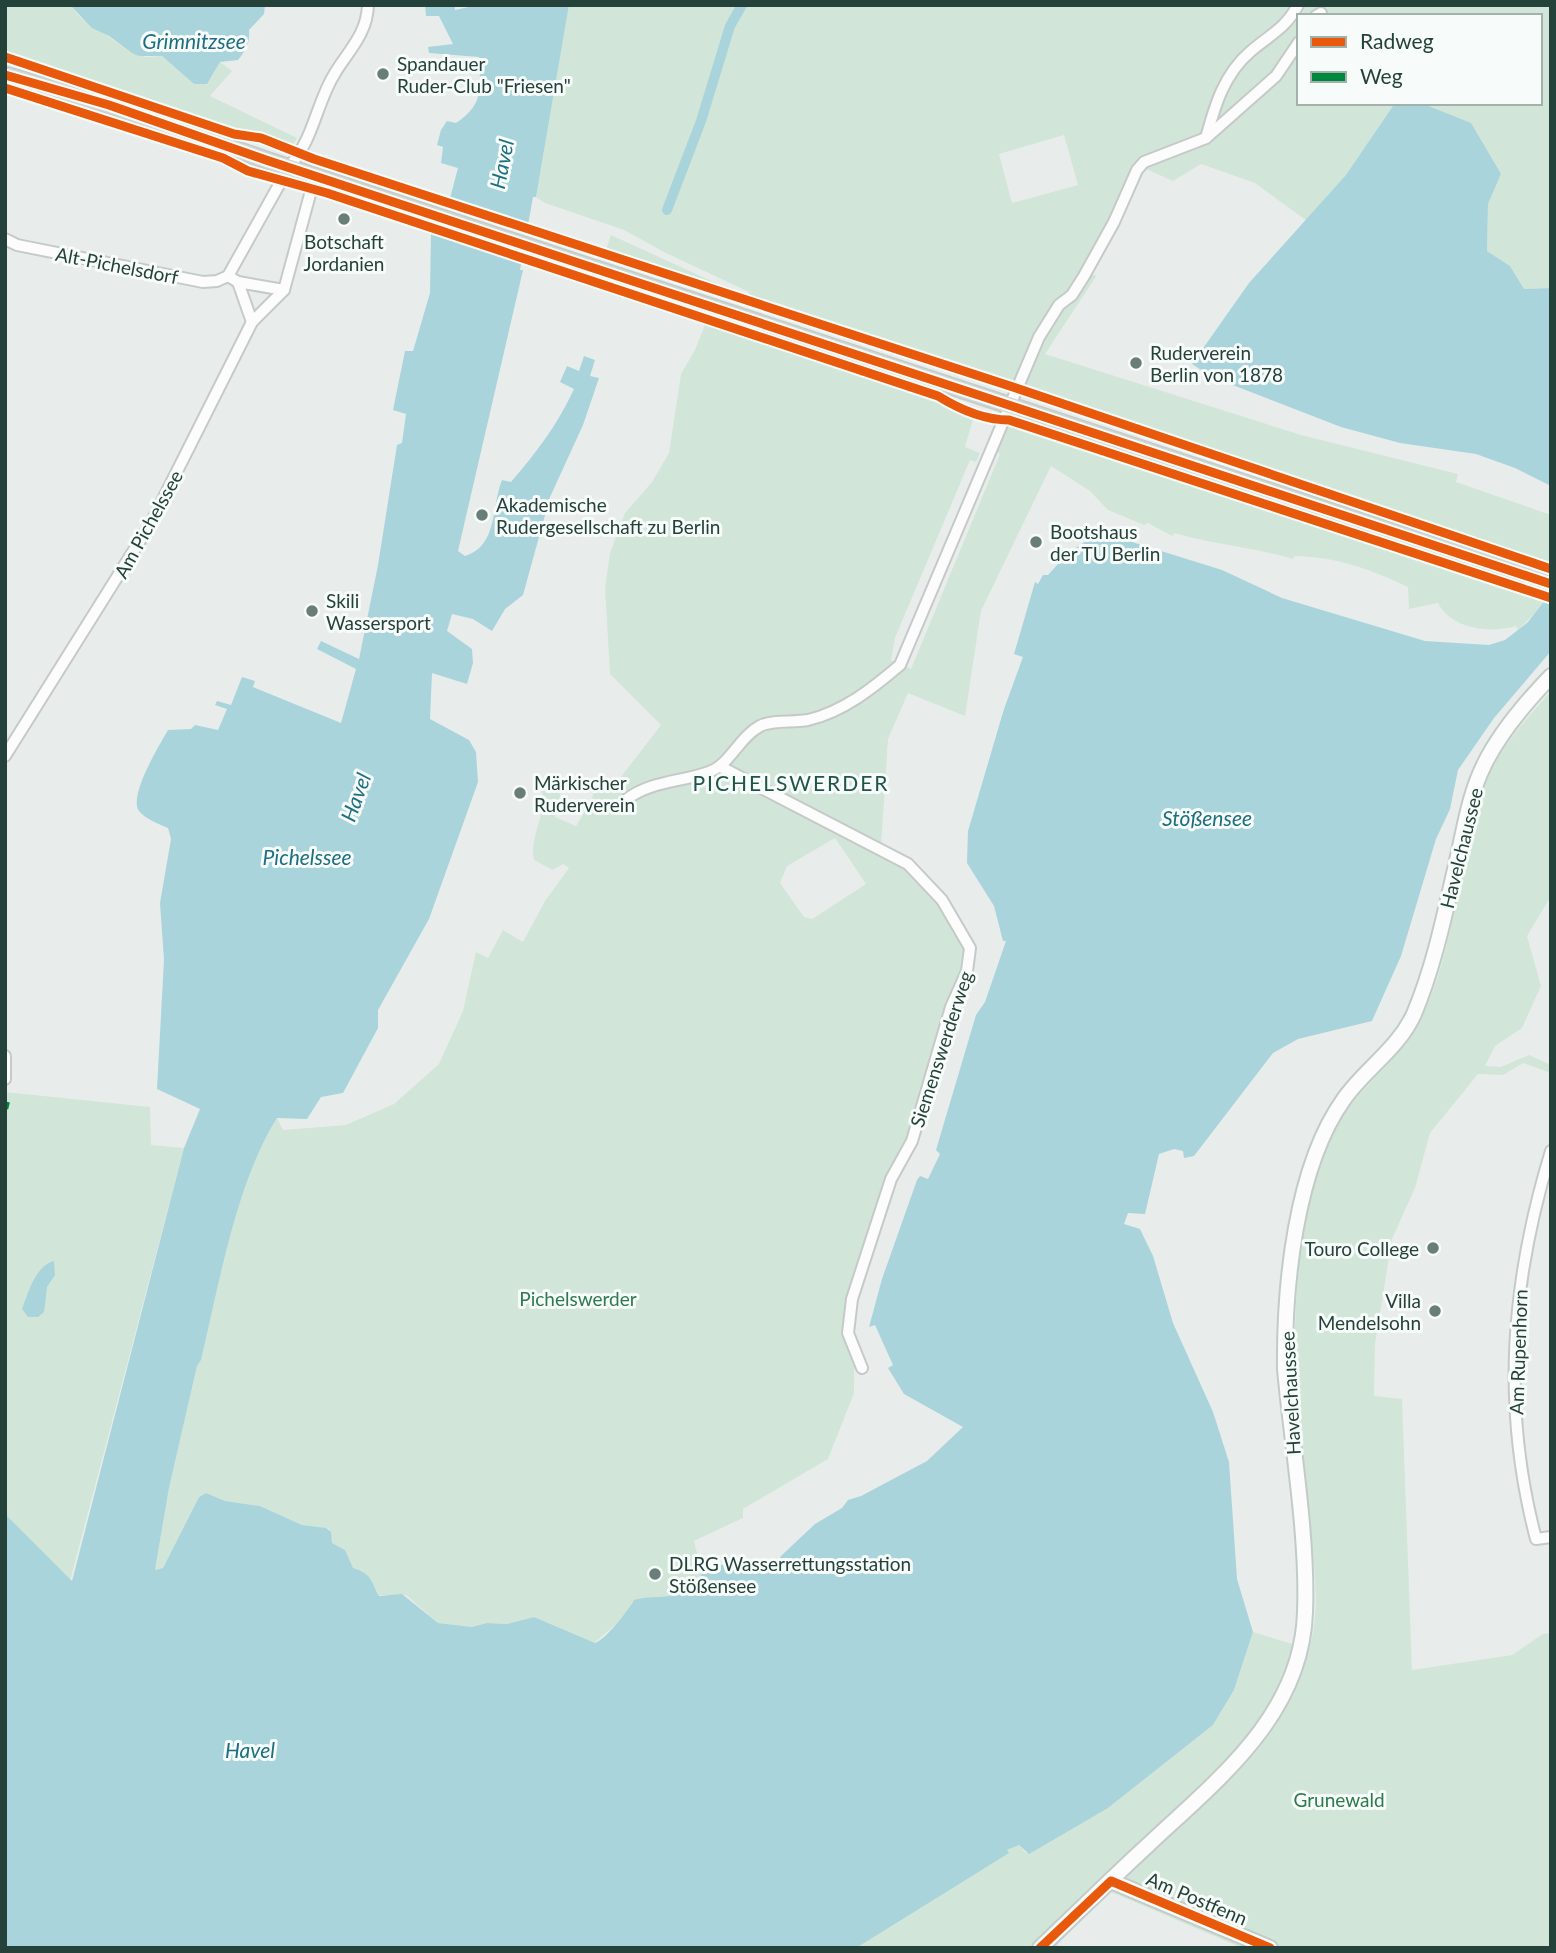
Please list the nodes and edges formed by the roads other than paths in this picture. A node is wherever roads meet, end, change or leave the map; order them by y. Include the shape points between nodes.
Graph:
1 (368, 5) edge
2 (1298, 5) edge
3 (1297, 45) edge
4 (5, 75) edge
5 (1206, 138) junction
6 (289, 167) junction
7 (316, 176) junction
8 (5, 239) edge
9 (233, 279) junction
10 (284, 290) junction
11 (253, 321) junction
12 (1009, 405) junction
13 (1551, 584) edge
14 (1551, 676) edge
15 (5, 756) edge
16 (721, 766) junction
17 (627, 799) dead end
18 (5, 1056) edge
19 (5, 1079) edge
20 (1551, 1151) edge
21 (862, 1368) dead end
22 (1551, 1537) edge
23 (1111, 1881) junction
24 (1040, 1948) edge
25 (1270, 1948) edge

1 - 6 street via 365,27 334,74 306,144
2 - 5 street via 1288,24 1244,58 1228,79 1216,100
3 - 5 street via 1276,76
4 - 6 main road via 109,105
5 - 12 street via 1144,162 1137,170 1084,276 1038,337
6 - 7 main road
6 - 9 street
7 - 10 street
7 - 12 main road
8 - 9 street, Alt-Pichelsdorf via 202,282
9 - 10 street, Alt-Pichelsdorf
9 - 11 street
10 - 11 street, Am Pichelssee
11 - 15 street, Am Pichelssee via 151,523
12 - 13 main road
12 - 16 street via 900,665 841,708 808,719 763,724 743,739
14 - 23 street, Havelchaussee via 1485,763 1469,804 1441,928 1413,1014 1400,1038 1331,1118 1299,1210 1284,1339 1306,1614 1298,1661 1272,1718 1254,1742
16 - 17 street via 650,786
16 - 21 street, Siemenswerderweg via 908,864 942,900 968,940 967,971 951,1007 912,1141 891,1179 852,1299 848,1333
18 - 19 street
20 - 22 street, Am Rupenhorn via 1526,1245 1513,1377 1526,1502 1535,1539
23 - 24 street, Havelchaussee
23 - 25 street, Am Postfenn

